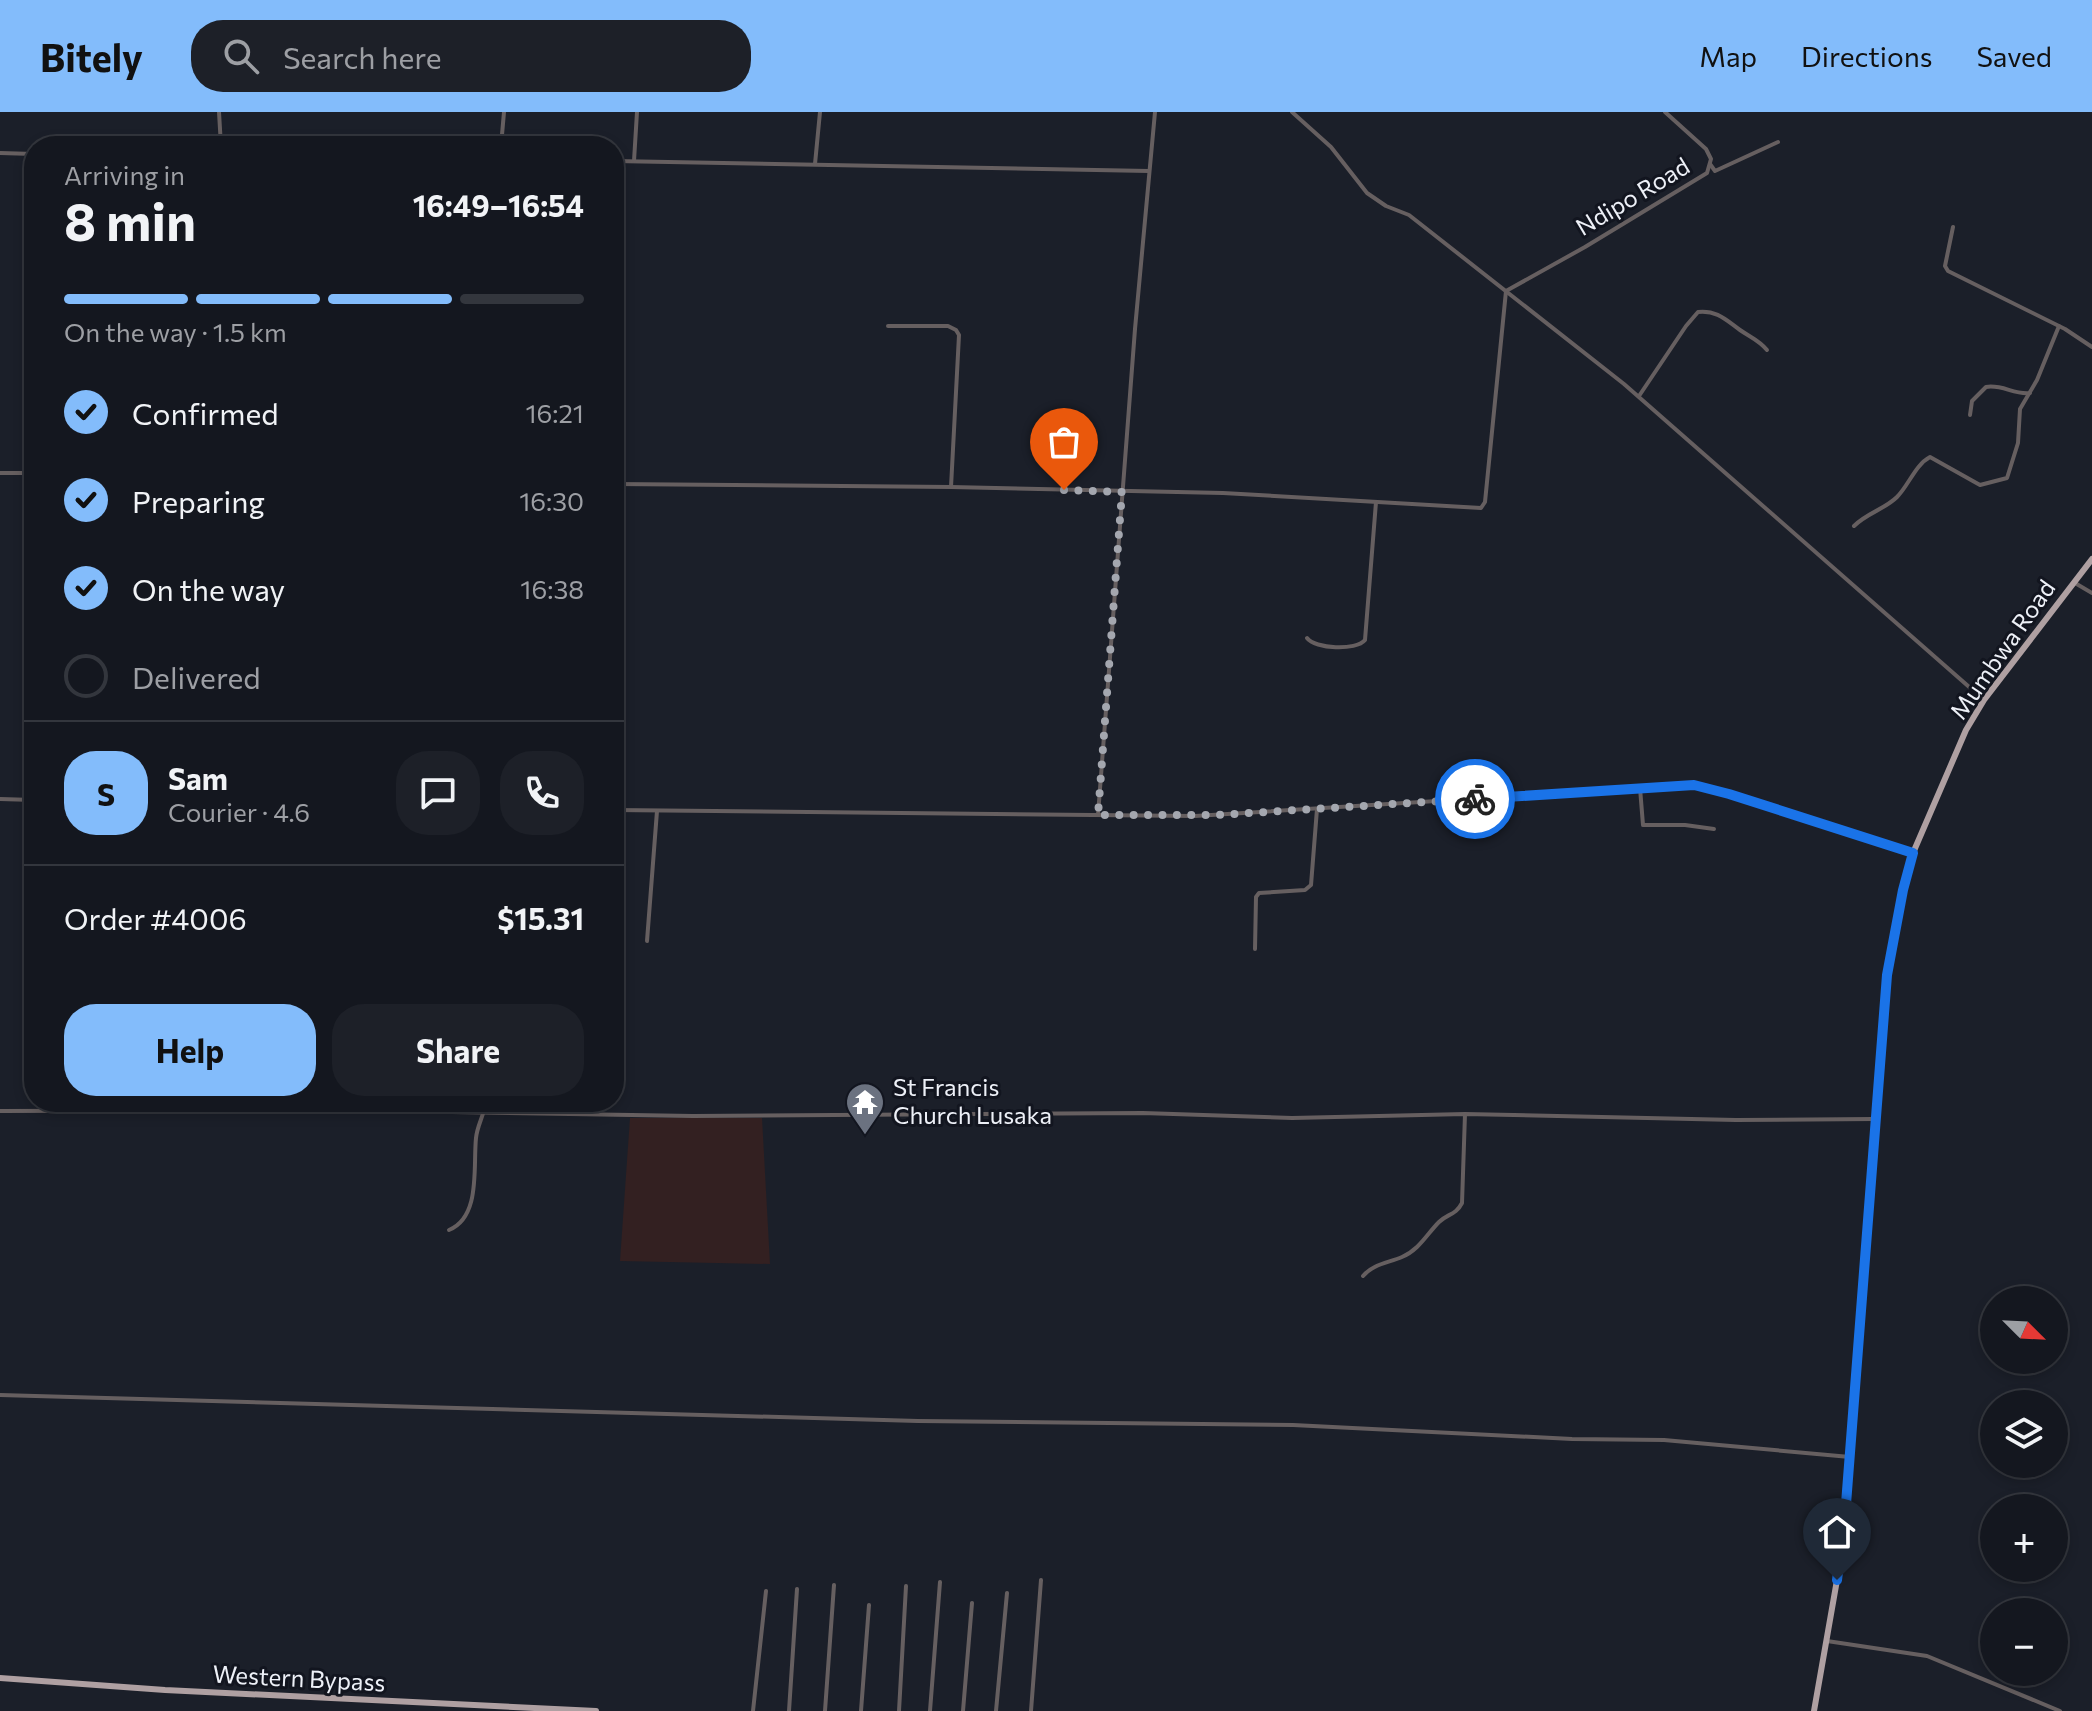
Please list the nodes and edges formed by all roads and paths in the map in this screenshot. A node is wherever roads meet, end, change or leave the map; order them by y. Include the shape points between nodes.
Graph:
1 (219, 112) edge
2 (504, 112) edge
3 (637, 112) edge
4 (820, 112) edge
5 (1155, 112) edge
6 (1292, 112) edge
7 (1665, 112) edge
8 (219, 136) edge
9 (502, 136) edge
10 (1778, 142) dead end
11 (0, 153) edge
12 (24, 154) edge
13 (624, 161) edge
14 (634, 161) junction
15 (815, 164) junction
16 (1710, 164) junction
17 (1149, 171) junction
18 (1953, 227) dead end
19 (1506, 291) junction
20 (888, 326) dead end
21 (2059, 326) junction
22 (2092, 347) edge
23 (1767, 350) dead end
24 (2030, 393) junction
25 (1638, 397) junction
26 (1970, 415) dead end
27 (0, 473) edge
28 (24, 473) edge
29 (624, 484) edge
30 (951, 487) junction
31 (1122, 492) junction
32 (1376, 502) junction
33 (1854, 526) dead end
34 (2092, 559) edge
35 (2073, 582) junction
36 (2092, 593) edge
37 (1307, 638) dead end
38 (1984, 700) junction
39 (1640, 788) junction
40 (0, 799) edge
41 (24, 800) edge
42 (1317, 809) junction
43 (624, 810) edge
44 (657, 811) junction
45 (1098, 815) junction
46 (1714, 829) dead end
47 (1913, 853) junction
48 (647, 941) dead end
49 (1255, 949) dead end
50 (0, 1111) edge
51 (24, 1111) edge
52 (484, 1112) joint
53 (1465, 1114) junction
54 (1874, 1119) junction
55 (449, 1230) dead end
56 (1363, 1276) dead end
57 (0, 1395) edge
58 (1850, 1457) junction
59 (1041, 1580) dead end
60 (940, 1582) dead end
61 (834, 1585) dead end
62 (906, 1586) dead end
63 (797, 1589) dead end
64 (766, 1591) dead end
65 (1007, 1593) dead end
66 (972, 1603) dead end
67 (869, 1605) dead end
68 (1827, 1641) junction
69 (0, 1678) edge
70 (596, 1711) edge
71 (753, 1711) edge
72 (789, 1711) edge
73 (825, 1711) edge
74 (861, 1711) edge
75 (899, 1711) edge
76 (930, 1711) edge
77 (963, 1711) edge
78 (996, 1711) edge
79 (1031, 1711) edge
80 (1814, 1711) edge
81 (2060, 1711) edge

1 - 8 street
2 - 9 street
3 - 14 street
4 - 15 street
5 - 17 street
6 - 19 street via 1331,147 1376,200 1409,215
7 - 16 street, Ndipo Road via 1706,149
10 - 16 street via 1715,171
11 - 12 street
13 - 14 street
14 - 15 street
15 - 17 street
16 - 19 street, Ndipo Road via 1694,182
17 - 31 street
18 - 21 street via 1948,271
19 - 25 street
19 - 32 street via 1484,505 1477,509
20 - 30 street via 948,326 959,335
21 - 22 street
21 - 24 street
23 - 25 street via 1725,318 1698,312
24 - 26 street via 1986,387 1972,401
24 - 33 street via 2019,414 2018,443 2006,480 1980,485 1930,457 1896,498
25 - 38 street
27 - 28 street
29 - 30 street
30 - 31 street
31 - 32 street
31 - 45 street
32 - 37 street via 1365,640 1356,647 1316,646
34 - 35 main road, Mumbwa Road
35 - 36 street
35 - 38 main road, Mumbwa Road
38 - 47 main road, Mumbwa Road
39 - 42 street
39 - 46 street via 1643,825
39 - 47 street via 1707,787
40 - 41 street
42 - 45 street
42 - 49 street via 1311,885 1305,890 1259,893
43 - 44 street
44 - 45 street
44 - 48 street
47 - 54 main road, Mumbwa Road via 1887,975
50 - 51 street
52 - 53 street via 1292,1118
52 - 55 street via 476,1135 470,1202 463,1220
53 - 54 street
53 - 56 street via 1462,1203 1457,1212 1439,1222 1410,1253
54 - 58 main road, Mumbwa Road
57 - 58 street via 918,1421 1293,1425 1664,1440
58 - 68 main road, Mumbwa Road
59 - 79 street
60 - 76 street
61 - 73 street
62 - 75 street
63 - 72 street
64 - 71 street
65 - 78 street
66 - 77 street
67 - 74 street
68 - 80 main road, Mumbwa Road
68 - 81 street via 1927,1656
69 - 70 main road, Western Bypass

